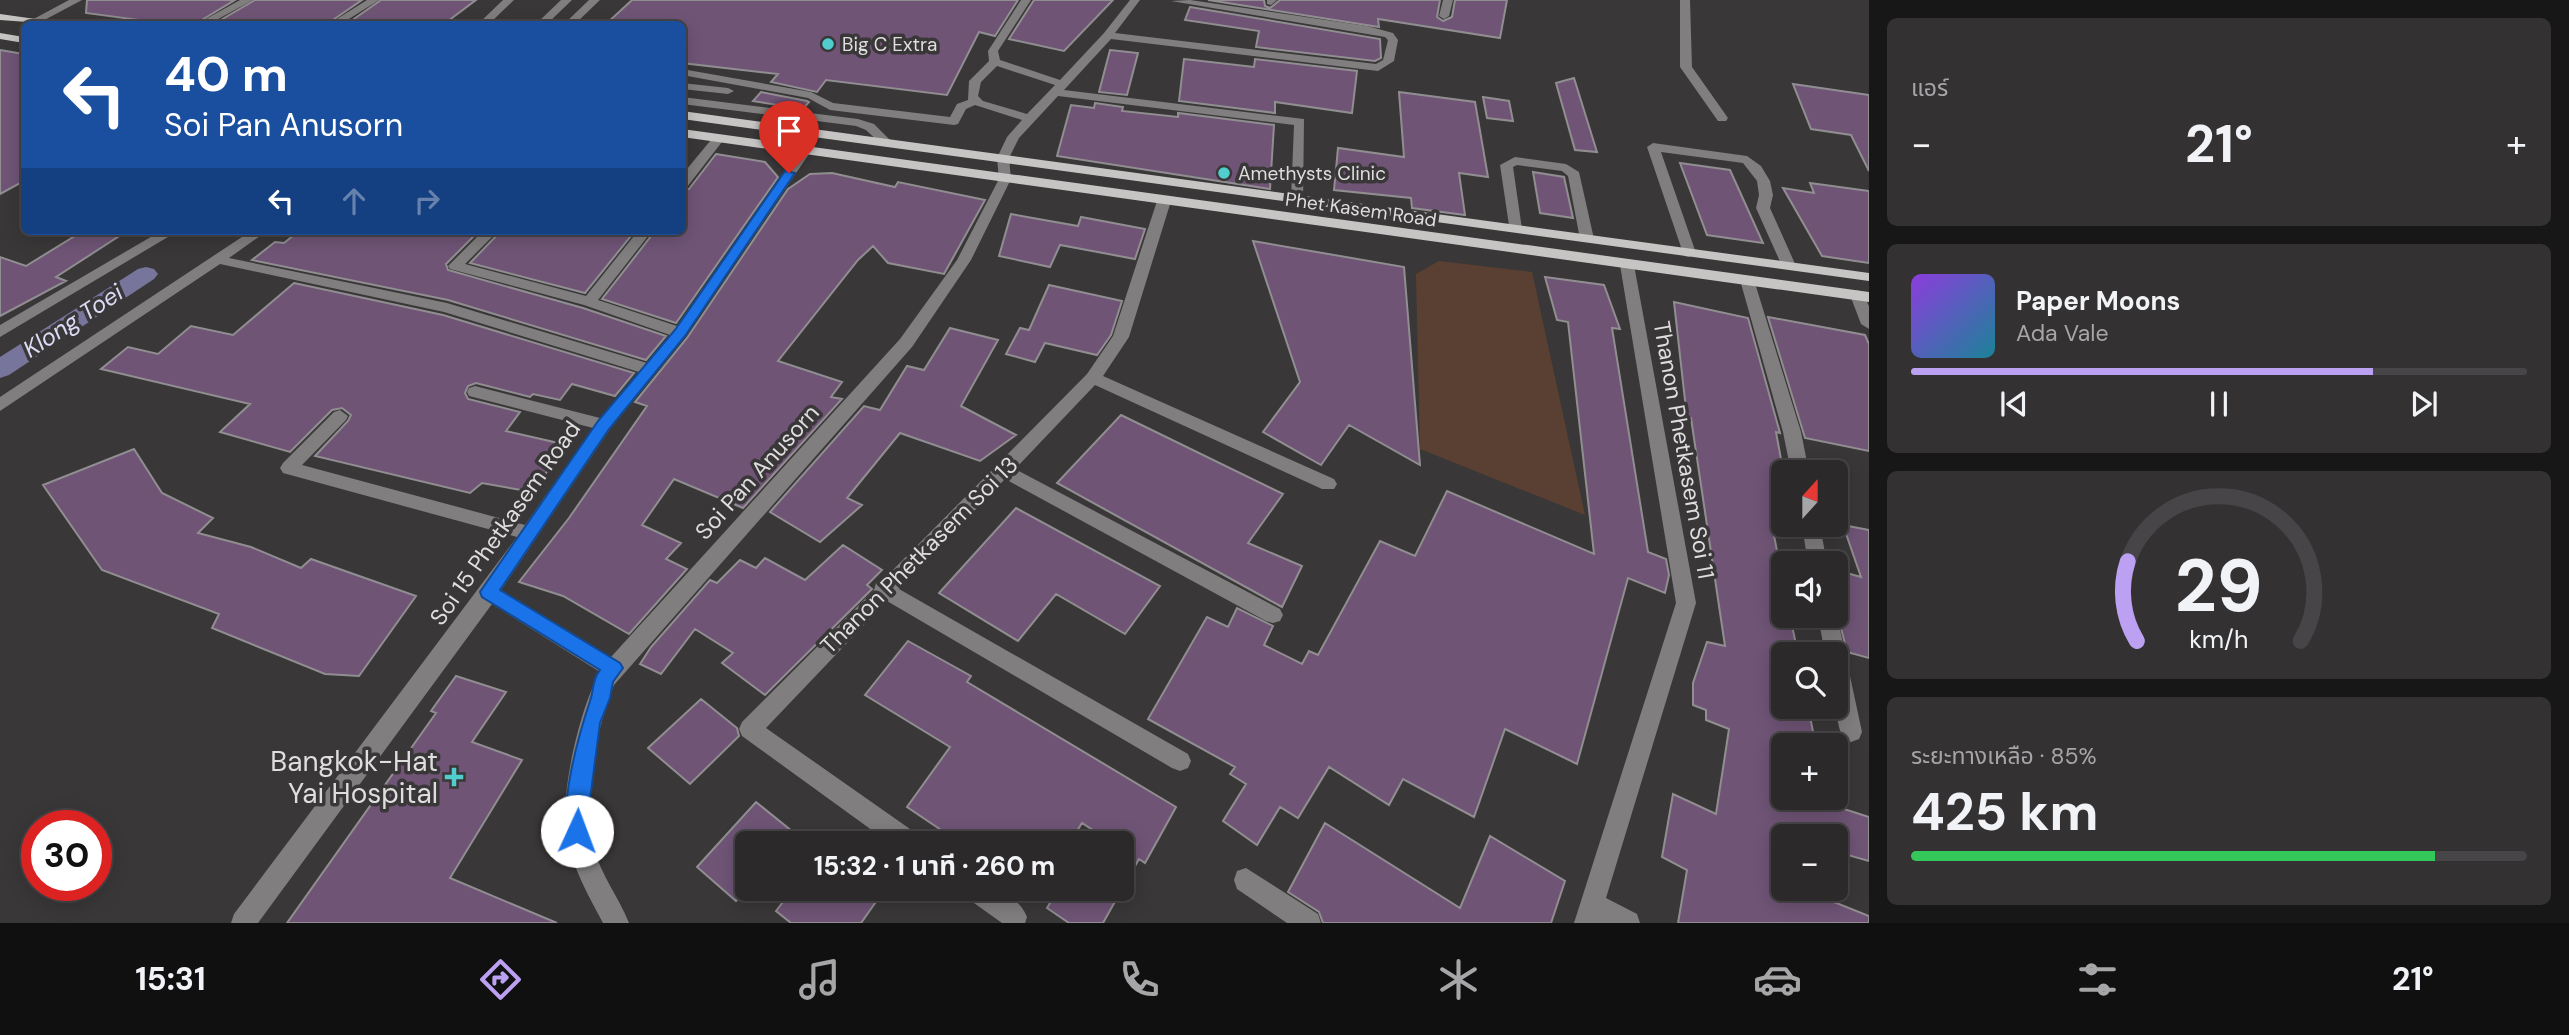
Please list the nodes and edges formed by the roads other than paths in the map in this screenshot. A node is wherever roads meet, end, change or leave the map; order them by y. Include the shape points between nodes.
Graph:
1 (77, 0) edge
2 (248, 0) edge
3 (374, 0) edge
4 (509, 0) edge
5 (567, 0) edge
6 (595, 0) edge
7 (1026, 0) edge
8 (1135, 0) edge
9 (1448, 0) edge
10 (1685, 0) edge
11 (1176, 1) edge
12 (1444, 16) dead end
13 (0, 17) edge
14 (26, 21) edge
15 (35, 21) edge
16 (208, 21) edge
17 (339, 21) edge
18 (486, 21) edge
19 (544, 21) edge
20 (572, 21) edge
21 (1108, 35) junction
22 (0, 36) edge
23 (21, 40) edge
24 (995, 62) junction
25 (686, 72) edge
26 (695, 73) junction
27 (686, 84) edge
28 (764, 85) junction
29 (686, 86) edge
30 (1058, 88) junction
31 (728, 91) dead end
32 (686, 100) edge
33 (975, 100) junction
34 (747, 108) junction
35 (686, 116) edge
36 (686, 116) edge
37 (1722, 118) dead end
38 (1030, 119) junction
39 (686, 134) edge
40 (719, 138) junction
41 (887, 143) junction
42 (805, 150) junction
43 (1003, 158) junction
44 (686, 179) edge
45 (1005, 179) junction
46 (1298, 199) junction
47 (1164, 201) junction
48 (1516, 229) junction
49 (164, 235) edge
50 (254, 235) edge
51 (487, 235) edge
52 (642, 235) edge
53 (1587, 239) junction
54 (1689, 253) junction
55 (219, 260) junction
56 (1628, 265) junction
57 (1789, 266) junction
58 (1869, 277) edge
59 (1747, 280) junction
60 (1863, 296) edge
61 (589, 302) junction
62 (1869, 324) edge
63 (0, 332) edge
64 (680, 333) junction
65 (652, 370) junction
66 (1093, 378) junction
67 (475, 392) dead end
68 (0, 405) edge
69 (340, 416) dead end
70 (604, 425) junction
71 (1798, 460) edge
72 (1003, 470) junction
73 (1328, 484) dead end
74 (530, 533) junction
75 (883, 589) junction
76 (489, 592) junction
77 (1273, 614) dead end
78 (1830, 628) edge
79 (613, 668) junction
80 (1851, 732) dead end
81 (1180, 761) dead end
82 (894, 831) edge
83 (1246, 880) dead end
84 (993, 901) edge
85 (1590, 914) edge
86 (1015, 917) dead end
87 (243, 923) edge
88 (617, 923) edge
89 (1309, 923) edge
90 (1628, 923) edge

1 - 15 street
2 - 16 street
3 - 17 street
4 - 18 street
5 - 19 street
6 - 20 street
7 - 24 street via 992,51
8 - 21 street
9 - 12 street
10 - 37 street via 1686,67
11 - 21 street via 1381,31 1393,40 1388,61 1378,68
13 - 14 main road
21 - 30 street
22 - 23 main road
24 - 30 street
24 - 33 street via 975,81 971,92
25 - 26 street
26 - 27 street
26 - 28 street
28 - 33 street via 811,94 830,106 954,121 961,107
28 - 34 street
29 - 31 street
30 - 38 street
30 - 46 street via 1300,122
32 - 34 street
33 - 38 street
34 - 35 street
34 - 41 street via 858,123
36 - 41 main road, Phet Kasem Road
38 - 43 street
39 - 40 main road, Phet Kasem Road
40 - 42 main road, Phet Kasem Road
40 - 44 street
41 - 43 main road, Phet Kasem Road
42 - 45 main road, Phet Kasem Road
42 - 64 street, Soi 15 Phetkasem Road
43 - 45 street
43 - 46 main road, Phet Kasem Road
45 - 47 main road, Phet Kasem Road
45 - 79 street, Soi Pan Anusorn via 964,260 906,343
46 - 48 main road, Phet Kasem Road
47 - 56 main road, Phet Kasem Road
47 - 66 street, Thanon Phetkasem Soi 13 via 1121,337
48 - 53 main road, Phet Kasem Road
48 - 53 street via 1506,165 1515,161 1566,168 1574,175
49 - 63 street
50 - 55 street
51 - 61 street via 455,266
52 - 61 street
53 - 54 main road, Phet Kasem Road
54 - 57 main road, Phet Kasem Road
54 - 57 street via 1653,147 1755,164 1766,187 1763,208 1768,224
55 - 65 street via 447,308
55 - 68 street
56 - 59 main road, Phet Kasem Road
56 - 85 street, Thanon Phetkasem Soi 11 via 1686,603
57 - 58 main road, Phet Kasem Road
59 - 60 main road, Phet Kasem Road
59 - 71 street
60 - 62 street
61 - 64 street
64 - 65 street, Soi 15 Phetkasem Road
65 - 70 street, Soi 15 Phetkasem Road
66 - 72 street, Thanon Phetkasem Soi 13
66 - 73 street
67 - 70 street
69 - 74 street via 289,468
70 - 74 street, Soi 15 Phetkasem Road
72 - 75 street, Thanon Phetkasem Soi 13
72 - 77 street
74 - 76 street, Soi 15 Phetkasem Road
75 - 81 street
75 - 82 street, Thanon Phetkasem Soi 13 via 750,729
76 - 79 street
76 - 87 street, Soi 15 Phetkasem Road
78 - 80 street
79 - 88 street via 604,679 590,723 577,831
83 - 89 street
84 - 86 street
85 - 90 street

